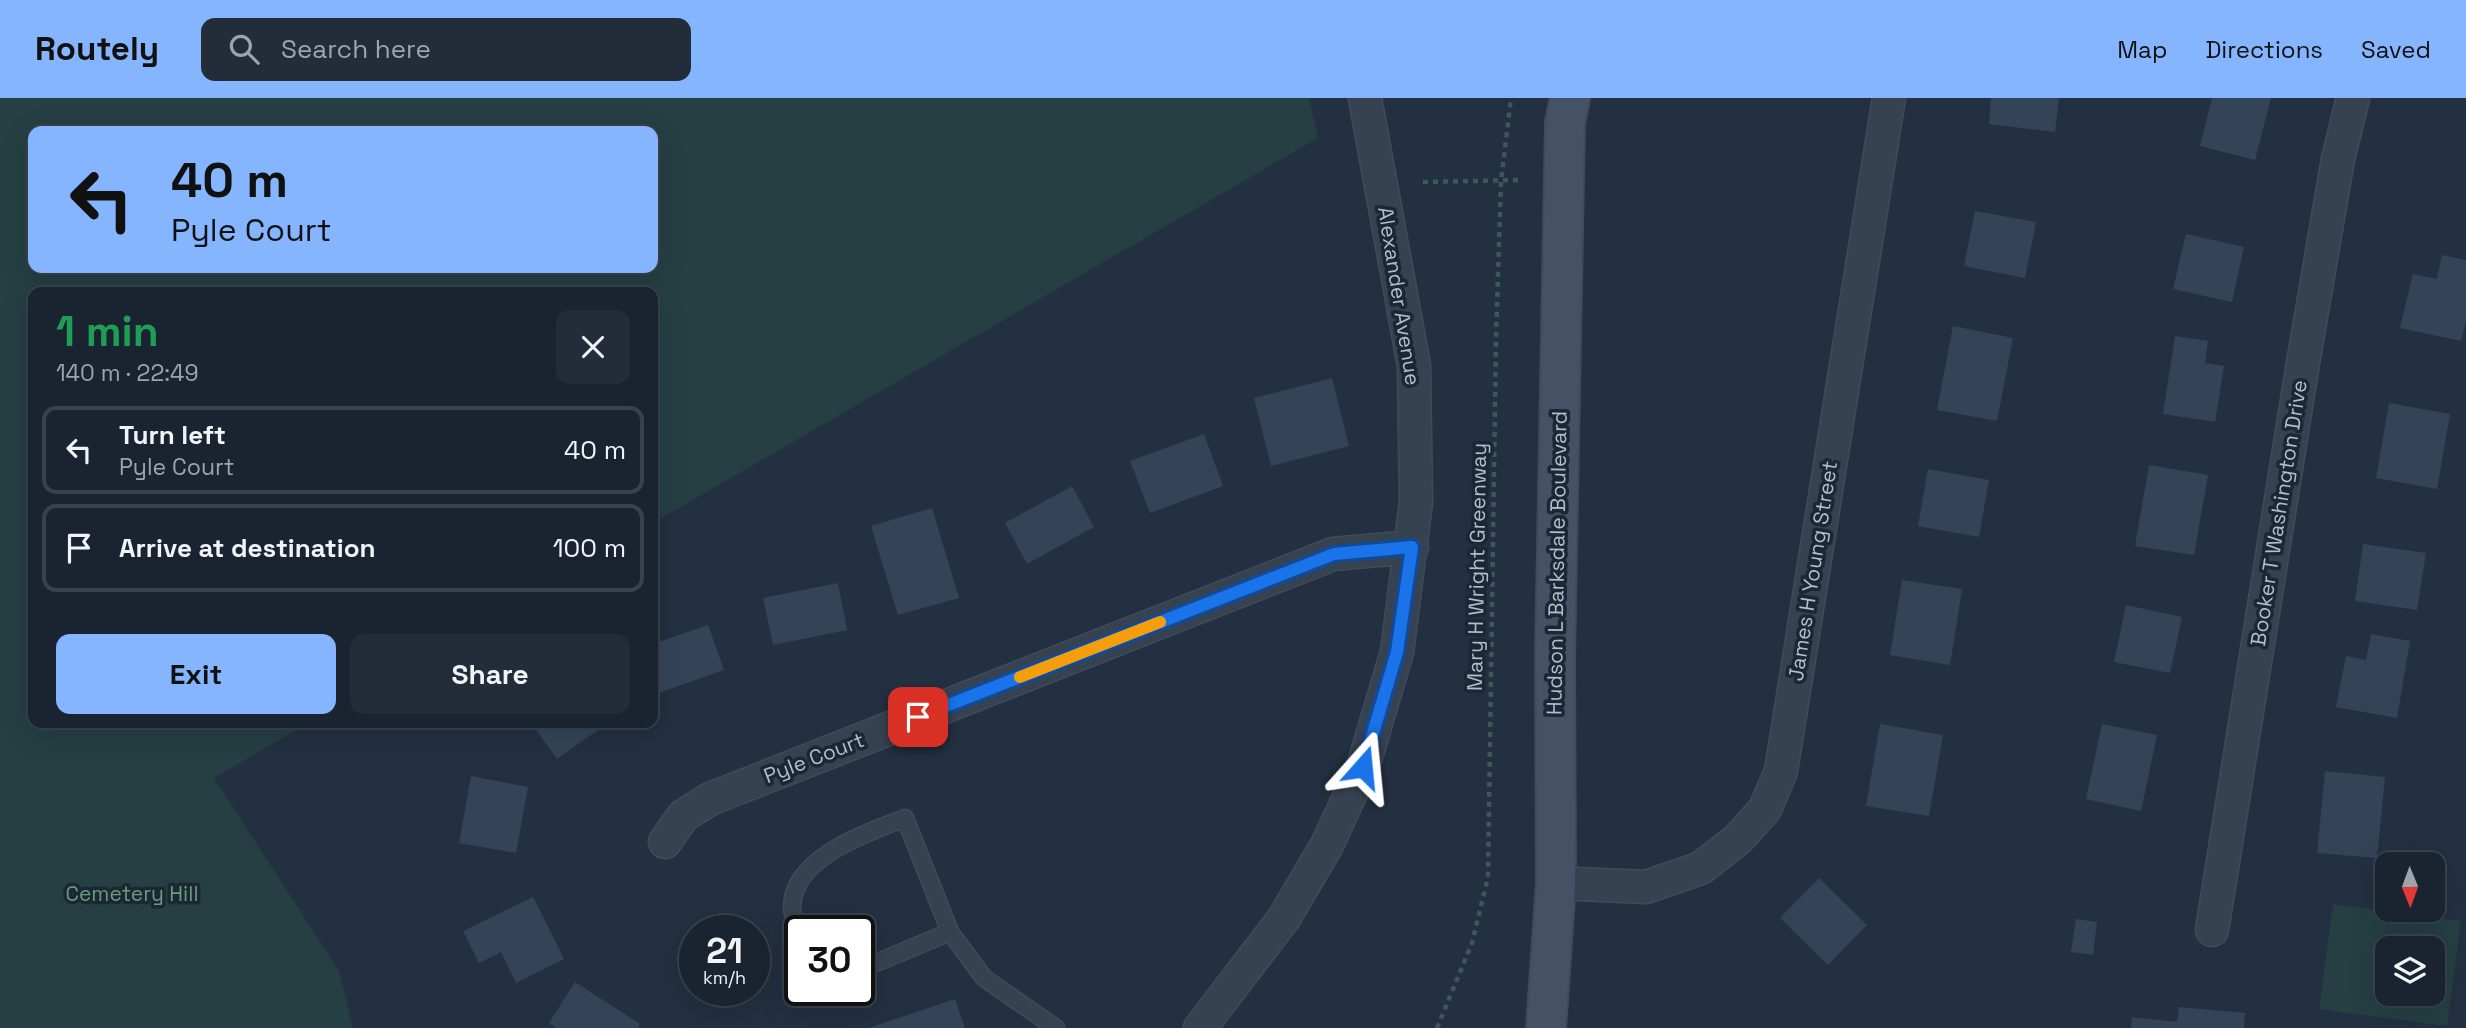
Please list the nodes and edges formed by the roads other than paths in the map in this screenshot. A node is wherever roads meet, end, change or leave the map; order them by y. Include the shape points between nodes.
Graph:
1 (1365, 98) edge
2 (1570, 98) edge
3 (1889, 98) edge
4 (2353, 98) edge
5 (1412, 547) junction
6 (665, 842) dead end
7 (1556, 883) junction
8 (794, 915) edge
9 (2212, 930) dead end
10 (950, 932) junction
11 (875, 963) edge
12 (1056, 1028) edge
13 (1199, 1028) edge
14 (1546, 1028) edge

1 - 5 street, Alexander Avenue via 1414,366 1417,456
2 - 7 street, Hudson L Barksdale Boulevard via 1565,123 1556,601
3 - 7 street, James H Young Street via 1781,771 1765,809 1738,839 1701,868 1646,887
4 - 9 street, Booker T Washington Drive via 2302,369
5 - 6 street, Pyle Court via 1334,554 710,799 683,816
5 - 13 street, Alexander Avenue via 1397,652 1363,767 1327,845 1284,918
7 - 14 street, Hudson L Barksdale Boulevard
8 - 10 lane via 795,889 834,848 905,818
10 - 11 lane
10 - 12 lane via 984,978

